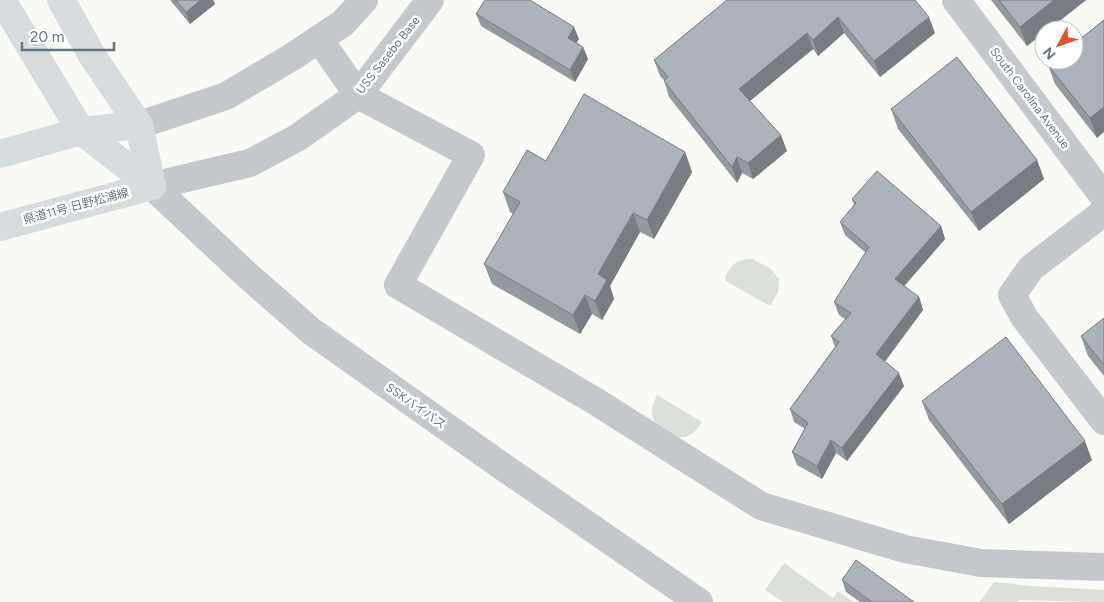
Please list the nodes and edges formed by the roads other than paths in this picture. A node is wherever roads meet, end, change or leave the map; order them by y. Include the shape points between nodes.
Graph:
1 (2, 0) edge
2 (61, 0) edge
3 (364, 0) edge
4 (430, 0) edge
5 (956, 0) edge
6 (319, 39) junction
7 (358, 95) junction
8 (139, 125) junction
9 (81, 130) junction
10 (0, 154) edge
11 (152, 186) junction
12 (1104, 197) edge
13 (1104, 212) edge
14 (0, 227) edge
15 (1104, 421) edge
16 (1104, 567) edge
17 (699, 602) edge

1 - 9 main road, 県道11号 日野松浦線
2 - 8 main road via 93,57
3 - 6 street via 343,22
4 - 7 street, USS Sasebo Base
5 - 12 street, South Carolina Avenue
6 - 7 street
6 - 8 street via 226,96
7 - 11 street, USS Sasebo Base via 297,138 250,162
7 - 16 street via 471,155 398,285 595,401 761,506 905,549 981,563
8 - 9 main road
8 - 11 main road
9 - 10 main road
9 - 11 main road, 県道11号 日野松浦線
11 - 14 main road, 県道11号 日野松浦線
11 - 17 street, SSKバイパス via 311,331
13 - 15 street via 1031,268 1012,295 1024,317

